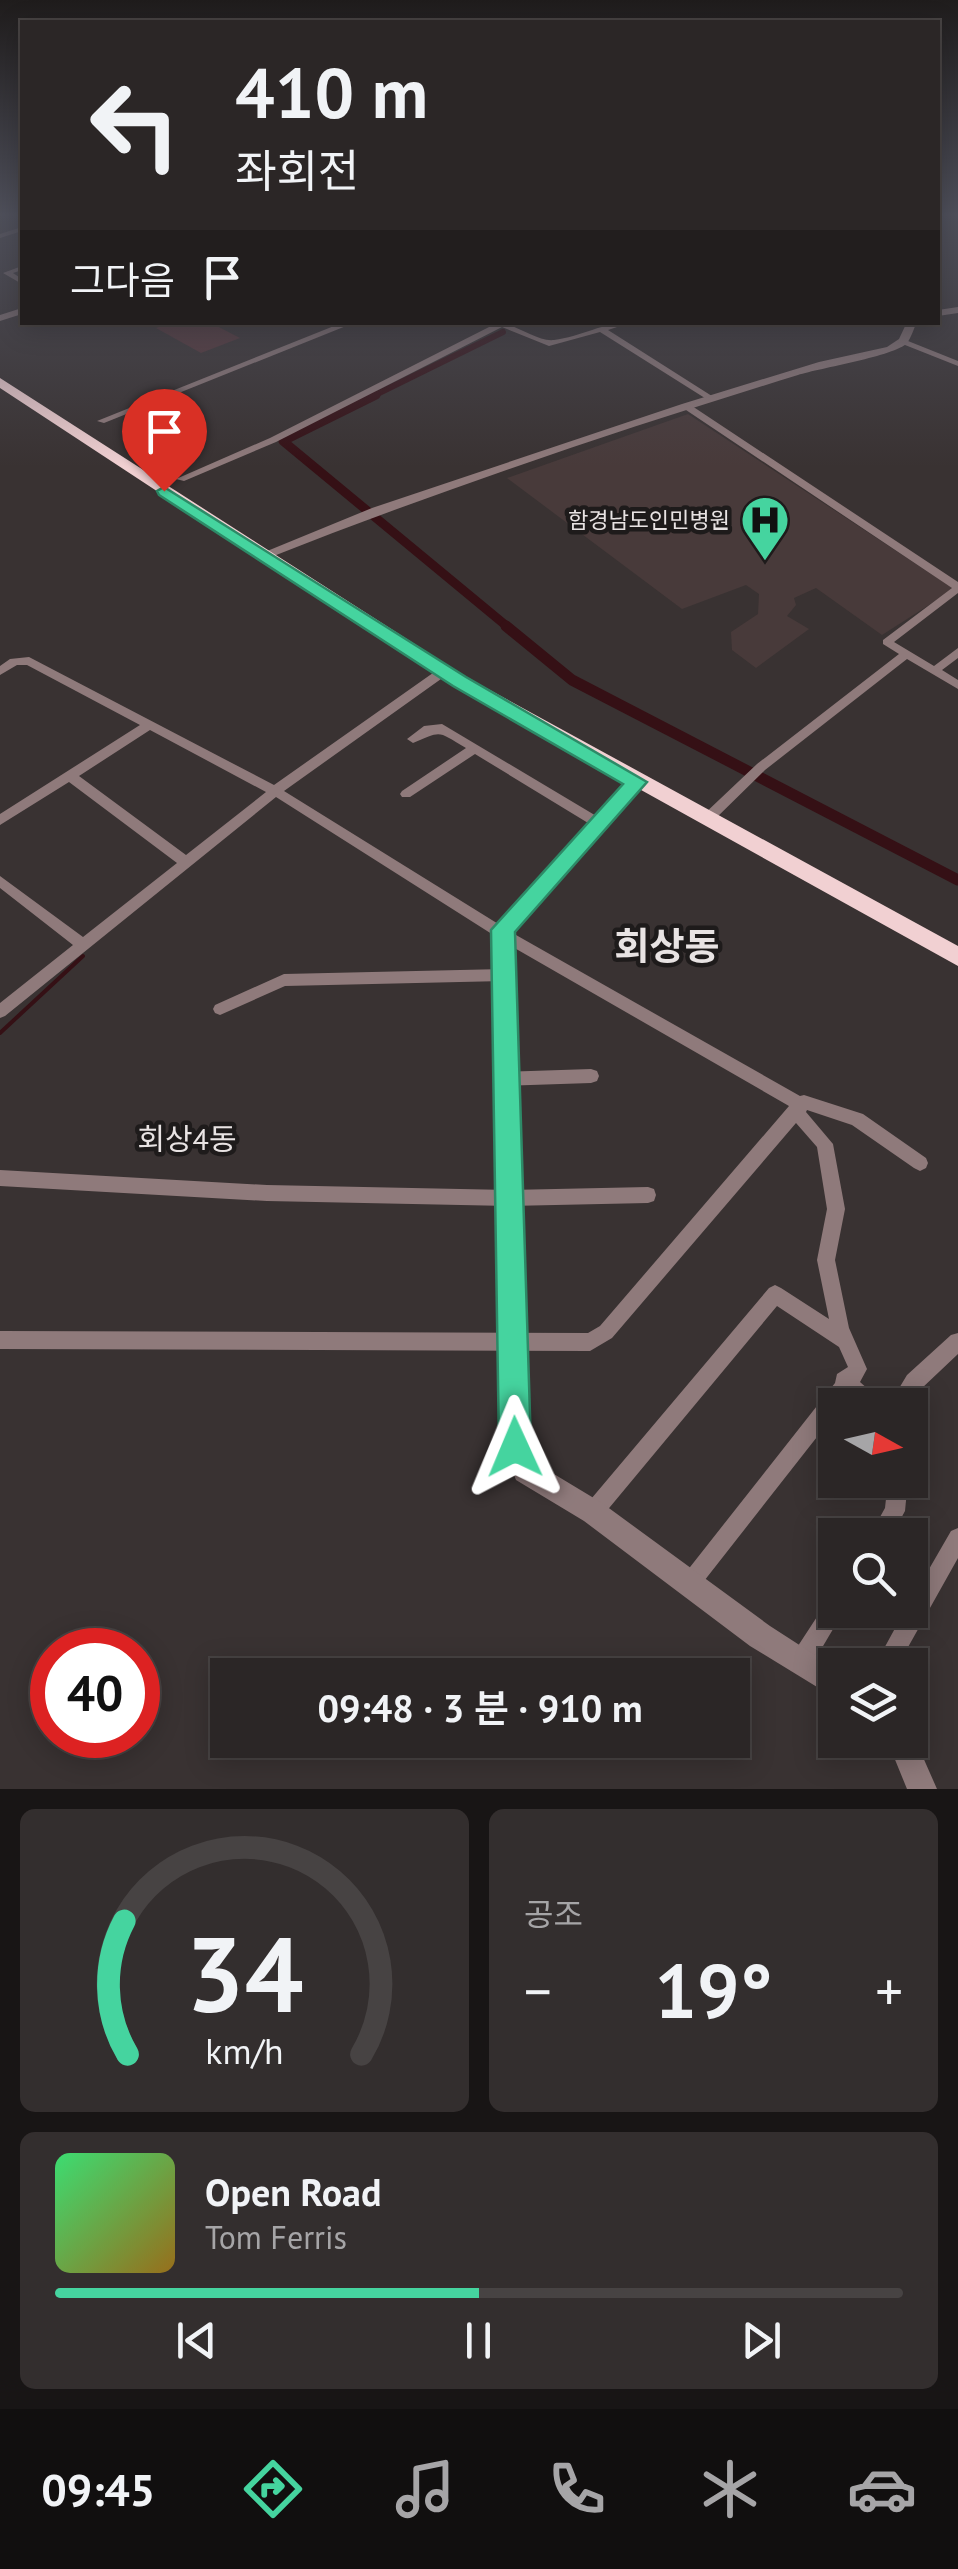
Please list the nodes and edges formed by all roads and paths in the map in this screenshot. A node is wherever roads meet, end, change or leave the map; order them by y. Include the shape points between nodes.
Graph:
1 (344, 325) edge
2 (495, 325) edge
3 (504, 325) edge
4 (618, 325) edge
5 (911, 325) edge
6 (602, 330) junction
7 (903, 341) junction
8 (958, 364) edge
9 (0, 382) edge
10 (712, 398) junction
11 (686, 406) junction
12 (101, 421) dead end
13 (181, 479) dead end
14 (261, 556) junction
15 (958, 588) edge
16 (958, 652) edge
17 (906, 655) junction
18 (937, 669) junction
19 (0, 671) edge
20 (444, 671) junction
21 (958, 685) edge
22 (149, 725) junction
23 (414, 739) dead end
24 (473, 749) junction
25 (69, 775) junction
26 (637, 782) junction
27 (275, 791) junction
28 (406, 794) dead end
29 (0, 820) edge
30 (706, 820) junction
31 (598, 822) junction
32 (185, 862) junction
33 (0, 881) edge
34 (503, 930) junction
35 (82, 944) junction
36 (958, 957) edge
37 (504, 975) junction
38 (220, 1009) dead end
39 (0, 1012) edge
40 (591, 1076) dead end
41 (504, 1079) junction
42 (798, 1108) junction
43 (920, 1163) dead end
44 (0, 1178) edge
45 (648, 1194) dead end
46 (509, 1198) junction
47 (0, 1340) edge
48 (845, 1340) junction
49 (958, 1342) edge
50 (513, 1343) junction
51 (844, 1381) junction
52 (852, 1388) edge
53 (910, 1388) edge
54 (593, 1512) junction
55 (958, 1538) edge
56 (690, 1583) junction
57 (822, 1628) edge
58 (895, 1648) edge
59 (802, 1660) junction
60 (818, 1672) edge
61 (909, 1758) edge
62 (922, 1789) edge

1 - 12 street
2 - 13 street via 273,440
3 - 6 street via 549,344
4 - 6 street
5 - 7 street
6 - 10 street
7 - 8 street
7 - 10 street
9 - 14 highway
10 - 11 street
11 - 14 street
11 - 15 street
14 - 20 highway
15 - 17 street via 887,642
16 - 18 street
17 - 18 street
17 - 30 street via 762,766
18 - 21 street
19 - 22 street via 24,659
20 - 26 highway
20 - 27 street
22 - 25 street
22 - 27 street
23 - 24 street via 442,728
24 - 28 street
24 - 31 street
25 - 29 street
25 - 32 street
26 - 30 highway
26 - 31 street
27 - 32 street
27 - 34 street
30 - 36 highway
31 - 34 street
32 - 35 street
33 - 35 street
34 - 37 street
34 - 42 street
35 - 39 street
37 - 38 street via 284,980
37 - 41 street
40 - 41 street
41 - 46 street
42 - 43 street via 812,1101 857,1119
42 - 48 street via 824,1144 836,1209 826,1260
42 - 50 street via 606,1332 590,1342
44 - 46 street
45 - 46 street
46 - 50 street
47 - 50 street
48 - 51 street via 858,1369
48 - 54 street via 776,1294
49 - 53 street
50 - 54 street via 515,1447 525,1471
51 - 52 street
51 - 56 street
54 - 56 street
55 - 58 street
56 - 59 street
57 - 59 street
59 - 60 street
61 - 62 street

